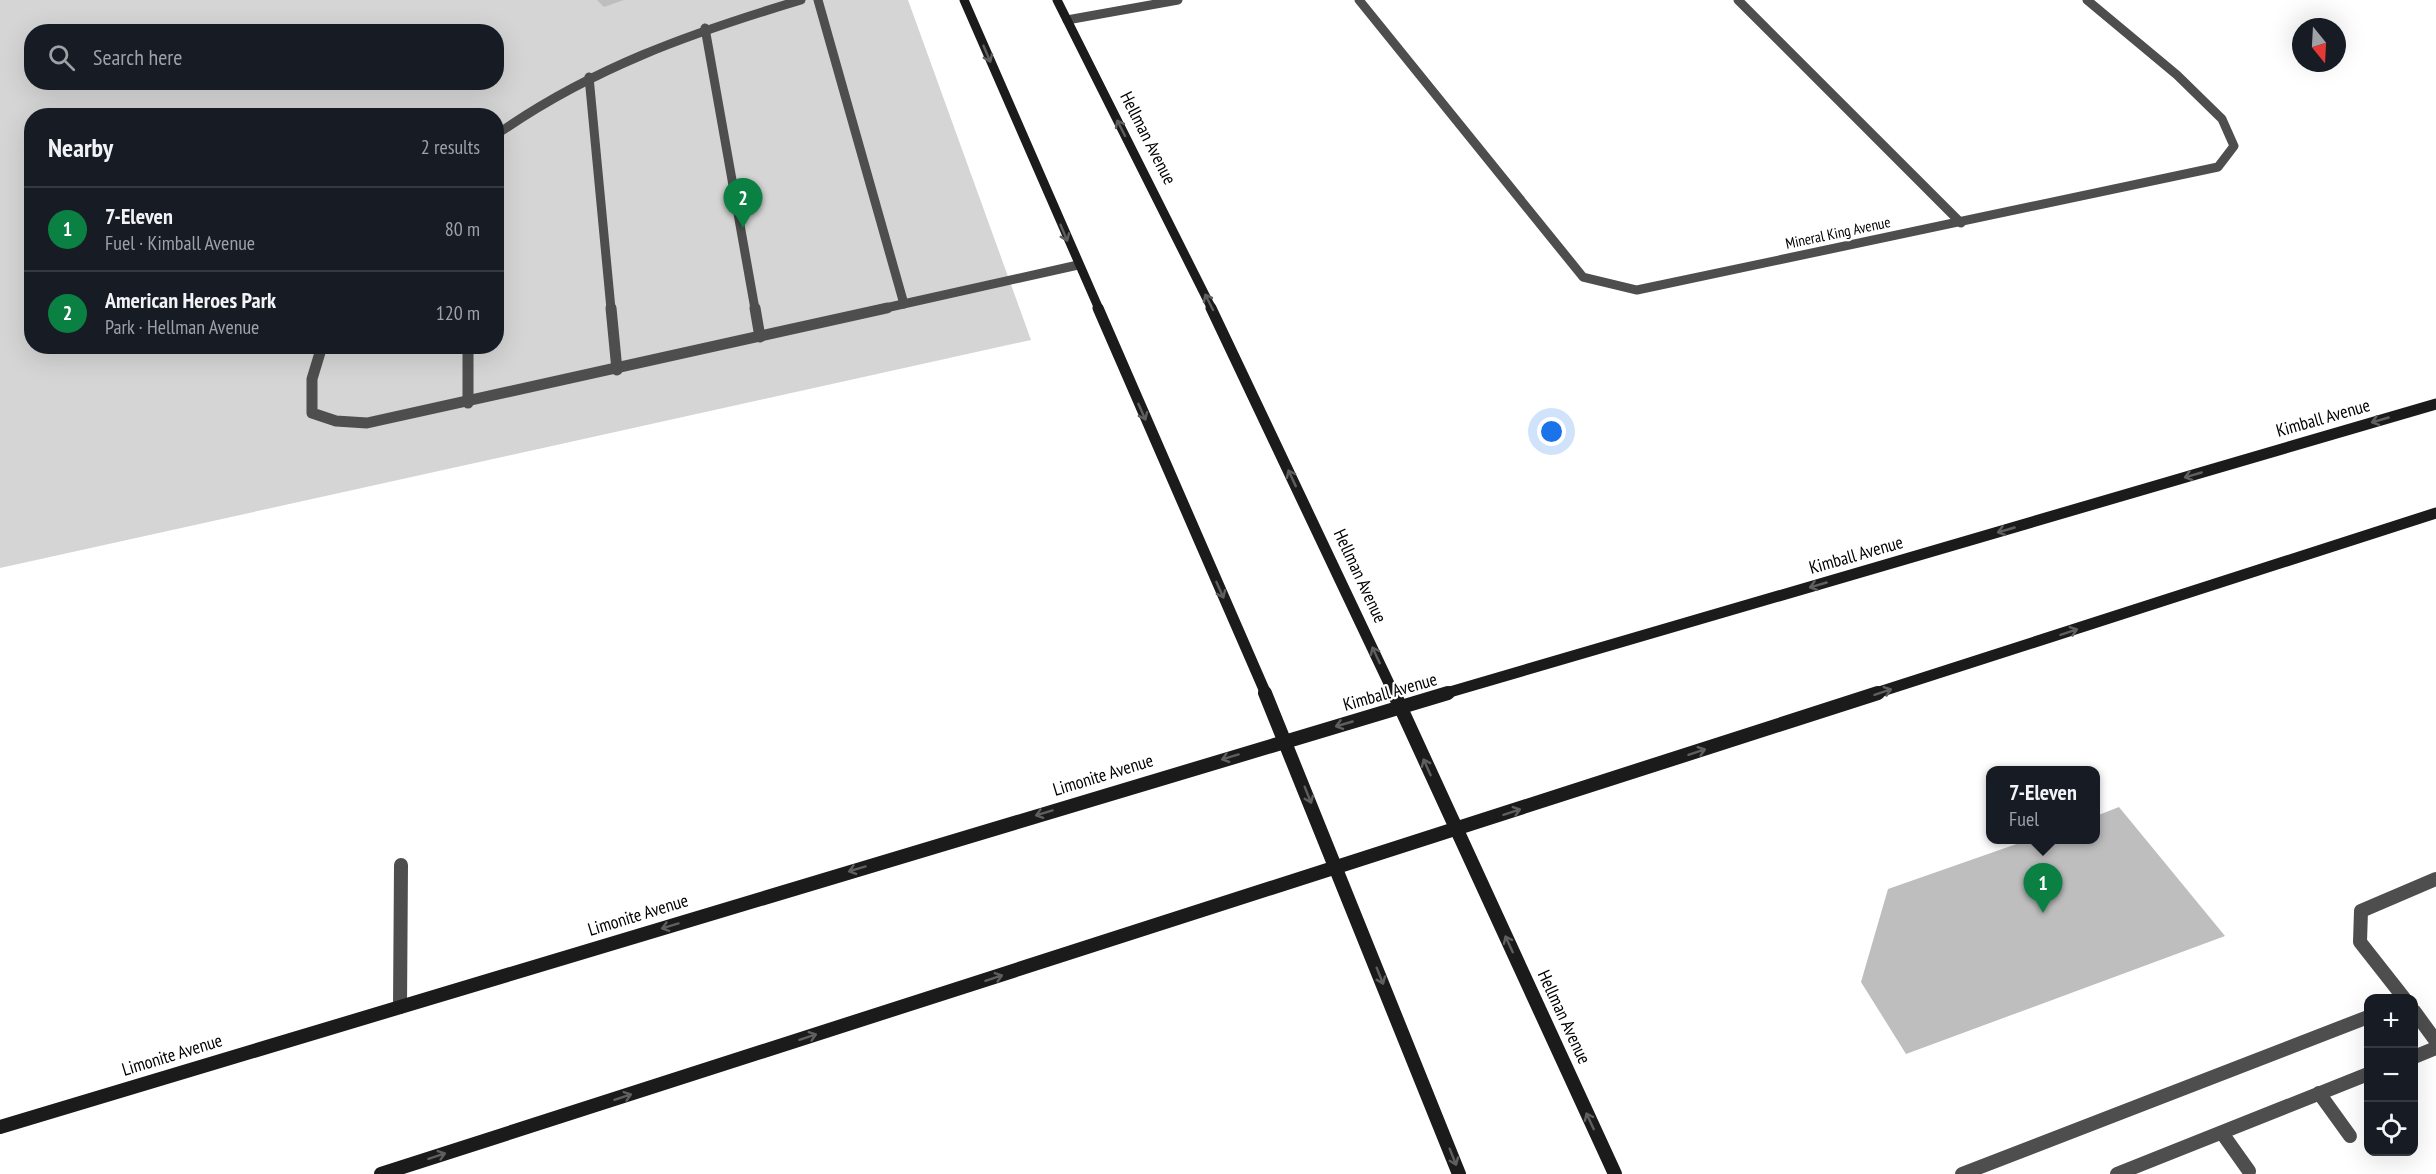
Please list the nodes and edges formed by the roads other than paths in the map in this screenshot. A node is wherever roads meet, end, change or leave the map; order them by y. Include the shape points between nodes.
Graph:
1 (801, 0) edge
2 (818, 0) edge
3 (964, 0) edge
4 (1057, 0) edge
5 (1178, 0) edge
6 (1359, 0) edge
7 (1738, 0) edge
8 (2087, 0) edge
9 (1067, 20) junction
10 (705, 28) junction
11 (589, 77) junction
12 (504, 130) edge
13 (1961, 223) junction
14 (1078, 265) junction
15 (904, 304) junction
16 (760, 337) junction
17 (319, 354) edge
18 (468, 354) edge
19 (617, 370) junction
20 (468, 403) junction
21 (2436, 404) edge
22 (2436, 513) edge
23 (1401, 708) junction
24 (1287, 740) junction
25 (1456, 830) junction
26 (401, 866) dead end
27 (1337, 867) junction
28 (2436, 879) edge
29 (2400, 994) edge
30 (400, 1007) junction
31 (2418, 1016) edge
32 (2364, 1019) edge
33 (2436, 1041) edge
34 (2436, 1048) edge
35 (2418, 1055) edge
36 (2364, 1076) edge
37 (2319, 1093) junction
38 (0, 1127) edge
39 (2222, 1133) junction
40 (2350, 1136) dead end
41 (2249, 1171) dead end
42 (2122, 1173) edge
43 (381, 1174) edge
44 (1459, 1174) edge
45 (1615, 1174) edge
46 (1962, 1174) edge

1 - 10 street
2 - 15 street
3 -> 14 main road
4 - 9 main road, Hellman Avenue
5 - 9 street
6 - 13 street, Mineral King Avenue via 1583,277 1636,290
7 - 13 street
8 - 13 street, Mineral King Avenue via 2177,75 2222,119 2234,146 2218,166
23 -> 9 main road, Hellman Avenue via 1215,315
10 - 11 street
10 - 16 street
11 - 12 street
11 - 19 street
14 - 15 street
14 -> 24 main road
15 - 16 street
16 - 19 street
17 - 20 street via 309,394 312,412 331,422 376,422
18 - 20 street
19 - 20 street
21 -> 23 main road, Kimball Avenue
25 -> 22 main road
23 -> 24 main road, Kimball Avenue
25 -> 23 main road, Hellman Avenue
24 -> 27 main road
24 -> 30 main road, Limonite Avenue
25 - 27 main road
45 -> 25 main road, Hellman Avenue
26 - 30 street
43 -> 27 main road
27 -> 44 main road
28 - 29 street via 2361,911 2360,942
30 - 38 main road, Limonite Avenue
31 - 33 street
32 - 46 street
34 - 35 street
36 - 37 street
37 - 39 street
37 - 40 street
39 - 41 street
39 - 42 street

